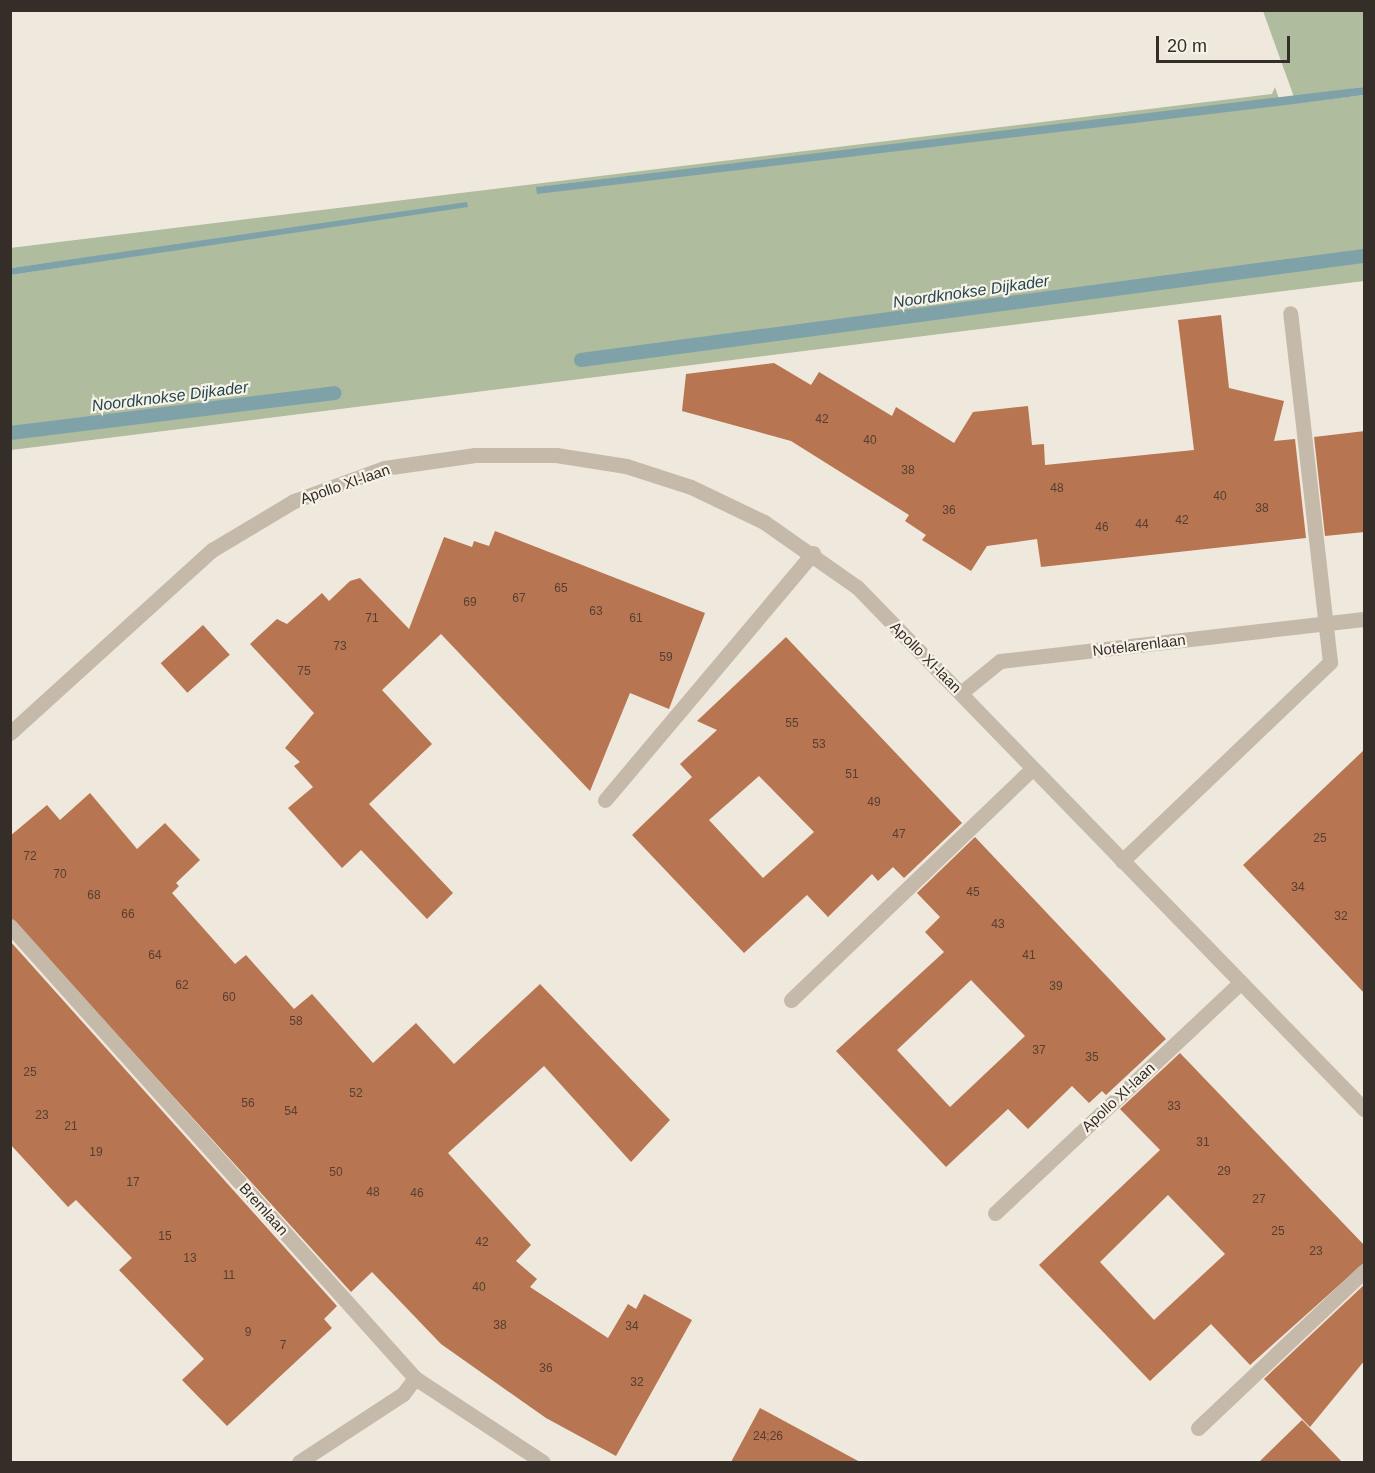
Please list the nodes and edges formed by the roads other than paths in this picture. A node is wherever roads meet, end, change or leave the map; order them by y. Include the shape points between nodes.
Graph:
1 (1290, 313) dead end
2 (813, 553) junction
3 (1365, 619) edge
4 (1327, 622) junction
5 (962, 692) junction
6 (10, 733) edge
7 (1032, 769) junction
8 (605, 800) dead end
9 (1122, 861) junction
10 (10, 926) edge
11 (1241, 982) junction
12 (791, 1000) dead end
13 (1365, 1109) edge
14 (995, 1213) dead end
15 (1365, 1271) edge
16 (415, 1378) junction
17 (1198, 1428) dead end
18 (299, 1462) edge
19 (543, 1462) edge

1 - 4 street
2 - 5 street, Apollo XI-laan via 857,587
2 - 6 street, Apollo XI-laan via 764,522 691,487 626,466 556,455 475,455 384,468 294,501 212,550
2 - 8 street
3 - 4 street, Notelarenlaan
4 - 5 street, Notelarenlaan via 1000,661
4 - 9 street via 1330,662
5 - 7 street, Apollo XI-laan
7 - 9 street, Apollo XI-laan
7 - 12 street
9 - 11 street, Apollo XI-laan
10 - 16 street, Bremlaan
11 - 13 street, Apollo XI-laan
11 - 14 street, Apollo XI-laan
15 - 17 street
16 - 18 street via 403,1394
16 - 19 street, Bremlaan

